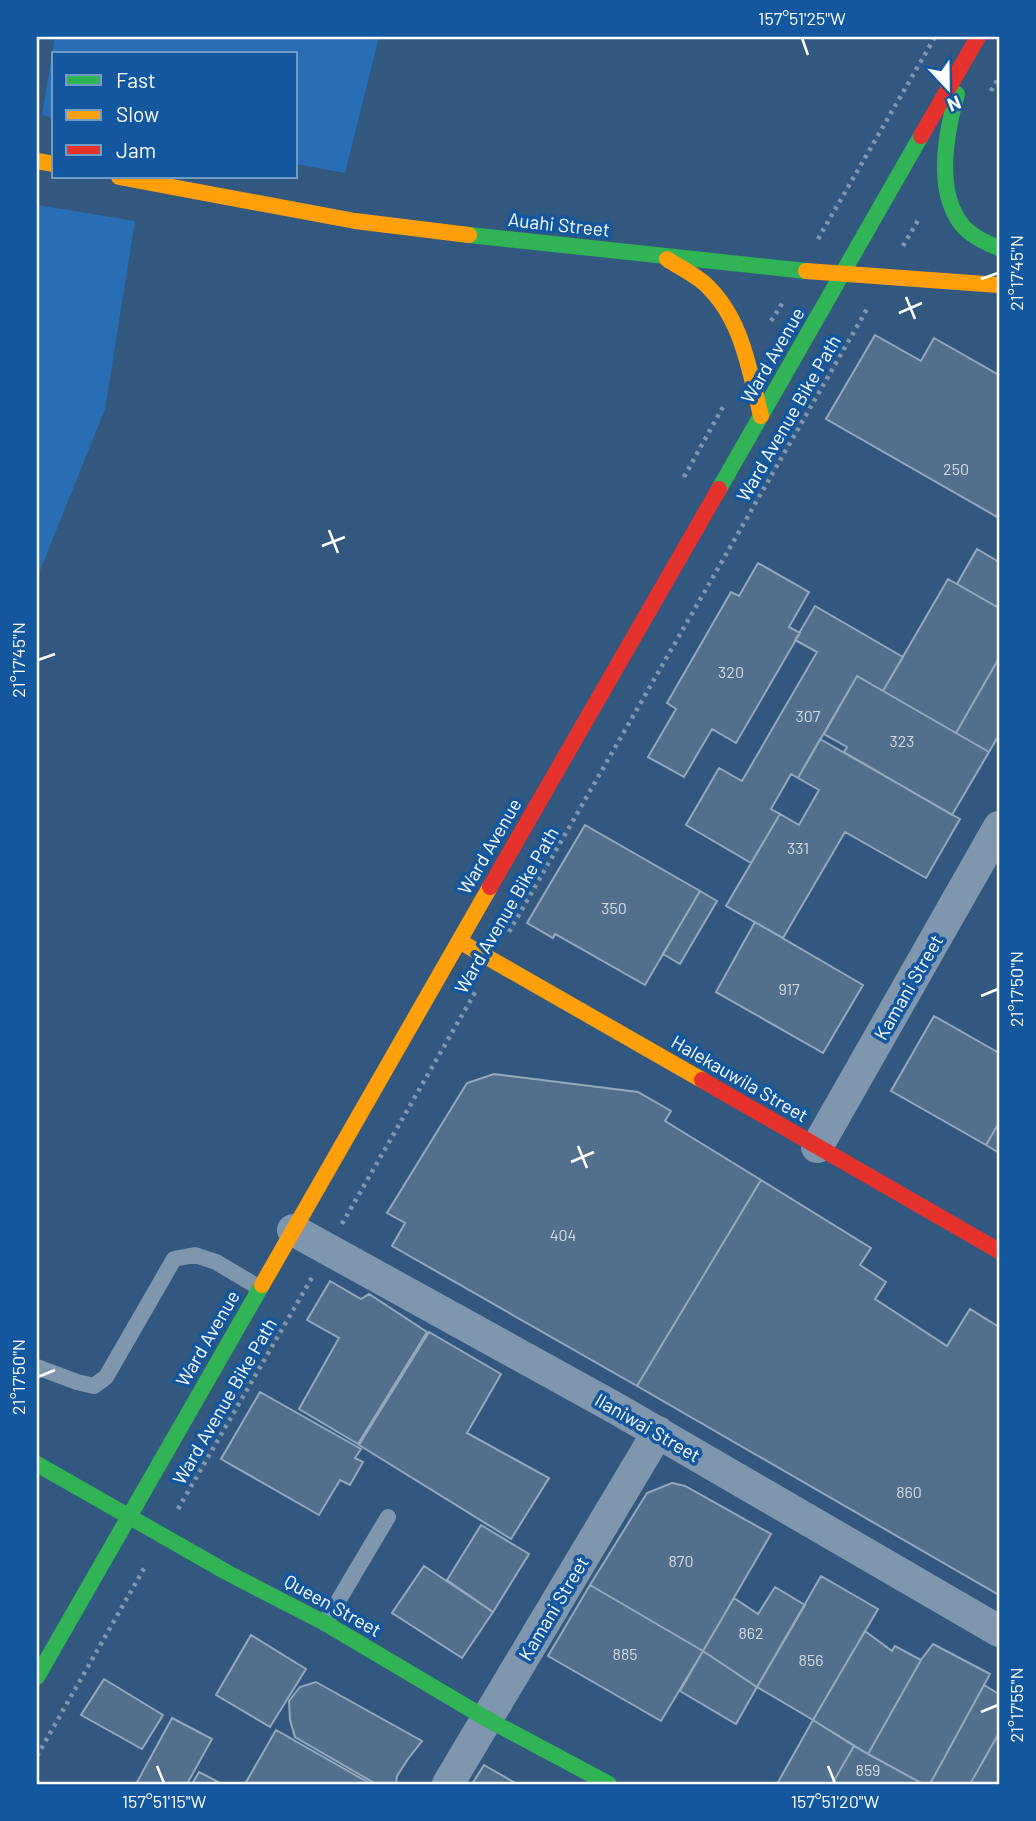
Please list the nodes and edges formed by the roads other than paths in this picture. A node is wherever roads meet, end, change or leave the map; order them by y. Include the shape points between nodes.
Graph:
1 (979, 37) edge
2 (123, 178) edge
3 (999, 248) edge
4 (662, 257) junction
5 (842, 275) junction
6 (999, 285) edge
7 (761, 416) junction
8 (999, 827) edge
9 (459, 942) junction
10 (817, 1147) junction
11 (293, 1230) junction
12 (999, 1251) edge
13 (260, 1288) junction
14 (37, 1367) edge
15 (658, 1432) junction
16 (37, 1464) edge
17 (129, 1516) junction
18 (388, 1517) dead end
19 (326, 1623) junction
20 (999, 1631) edge
21 (37, 1677) edge
22 (487, 1719) junction
23 (448, 1784) edge
24 (609, 1784) edge

1 - 3 street via 954,102 946,172 957,218 970,233
1 - 5 street, Ward Avenue
2 - 4 street, Auahi Street via 355,221
4 - 5 street, Auahi Street
4 - 7 street via 697,277 718,298 737,328
5 - 6 street, Auahi Street
5 - 7 street, Ward Avenue
7 - 9 street, Ward Avenue
8 - 10 street, Kamani Street
9 - 10 street, Halekauwila Street
9 - 11 street, Ward Avenue
10 - 12 street, Halekauwila Street
11 - 13 street, Ward Avenue
11 - 15 street, Ilaniwai Street
13 - 14 lane via 216,1262 195,1255 174,1259 106,1377 94,1386
13 - 17 street, Ward Avenue
15 - 20 street, Ilaniwai Street
15 - 22 street, Kamani Street
16 - 17 street, Queen Street
17 - 19 street, Queen Street
17 - 21 street, Ward Avenue
18 - 19 lane
19 - 22 street, Queen Street
22 - 23 street, Kamani Street
22 - 24 street, Queen Street

